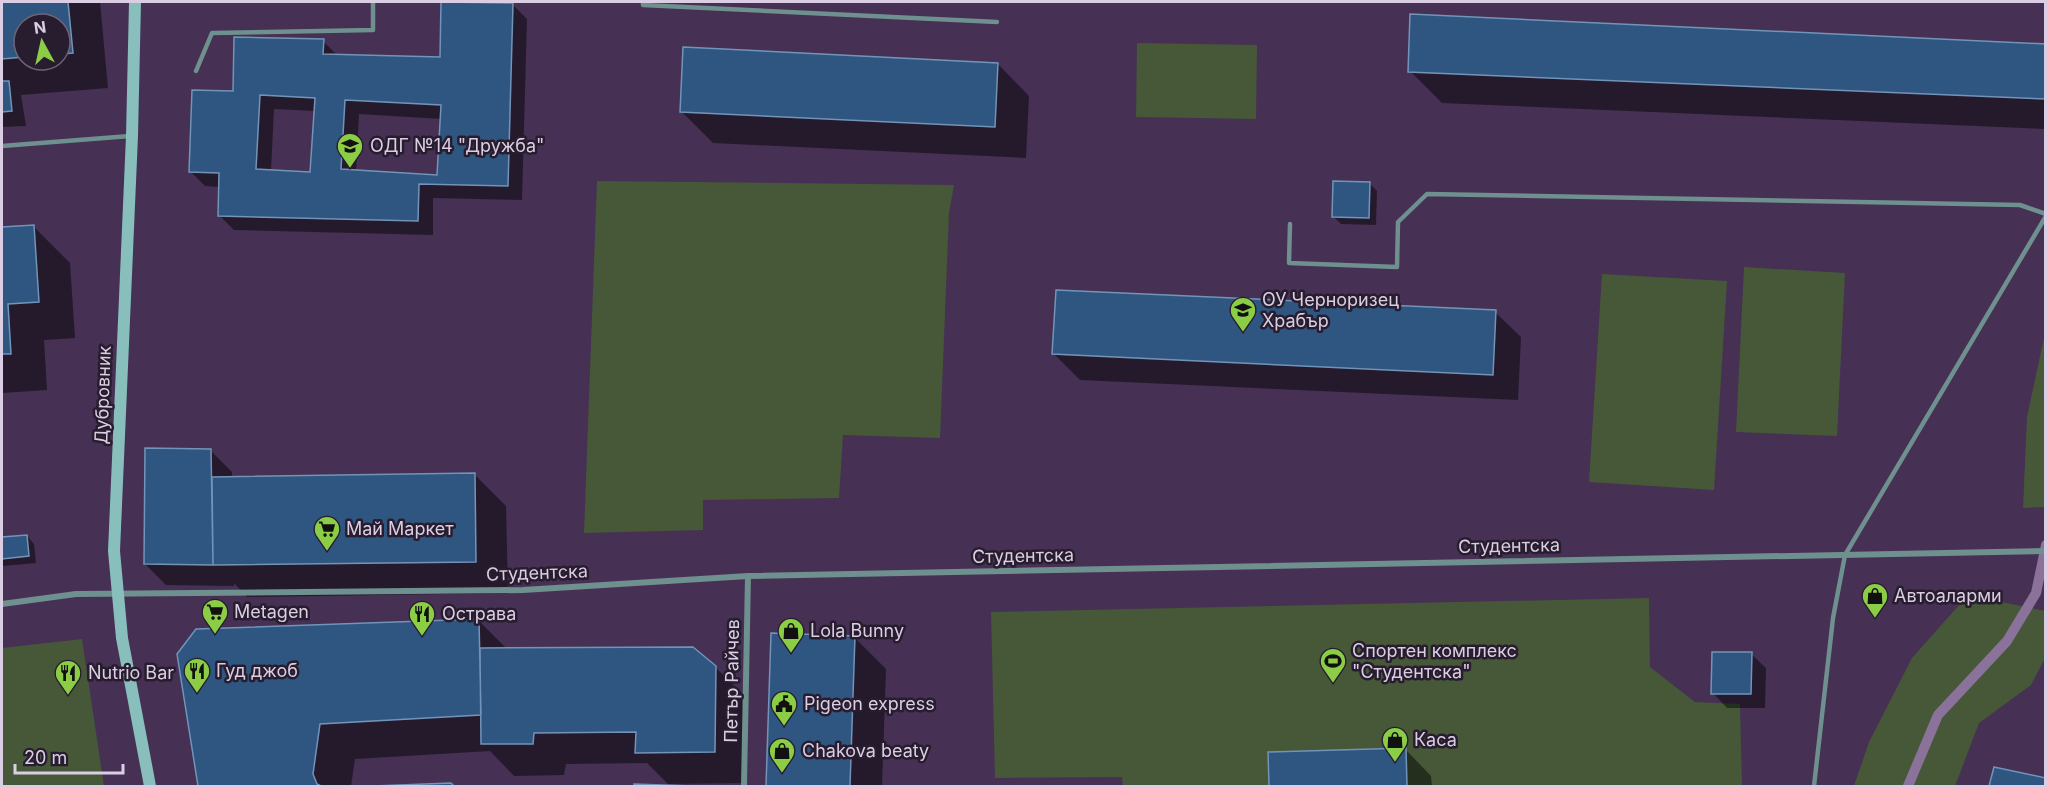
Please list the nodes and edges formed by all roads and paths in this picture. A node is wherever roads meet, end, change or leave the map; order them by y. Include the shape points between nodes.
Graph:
1 (135, 2) edge
2 (373, 2) edge
3 (643, 2) edge
4 (997, 22) dead end
5 (196, 71) dead end
6 (132, 136) junction
7 (2, 146) edge
8 (2046, 215) edge
9 (1290, 224) dead end
10 (2046, 551) edge
11 (1845, 555) junction
12 (748, 576) junction
13 (117, 595) junction
14 (2, 604) edge
15 (150, 786) edge
16 (744, 786) edge
17 (1814, 786) edge

1 - 6 street, Дубровник
2 - 5 lane via 373,30 212,33
3 - 4 lane
6 - 7 lane
6 - 13 street, Дубровник via 114,551
8 - 9 lane via 2020,205 1427,194 1398,222 1397,267 1289,263
8 - 11 lane
10 - 11 street, Студентска
11 - 12 street, Студентска
11 - 17 lane via 1833,618
12 - 13 street, Студентска via 523,590
12 - 16 street, Петър Райчев
13 - 14 street, Студентска via 76,594
13 - 15 street, Дубровник

